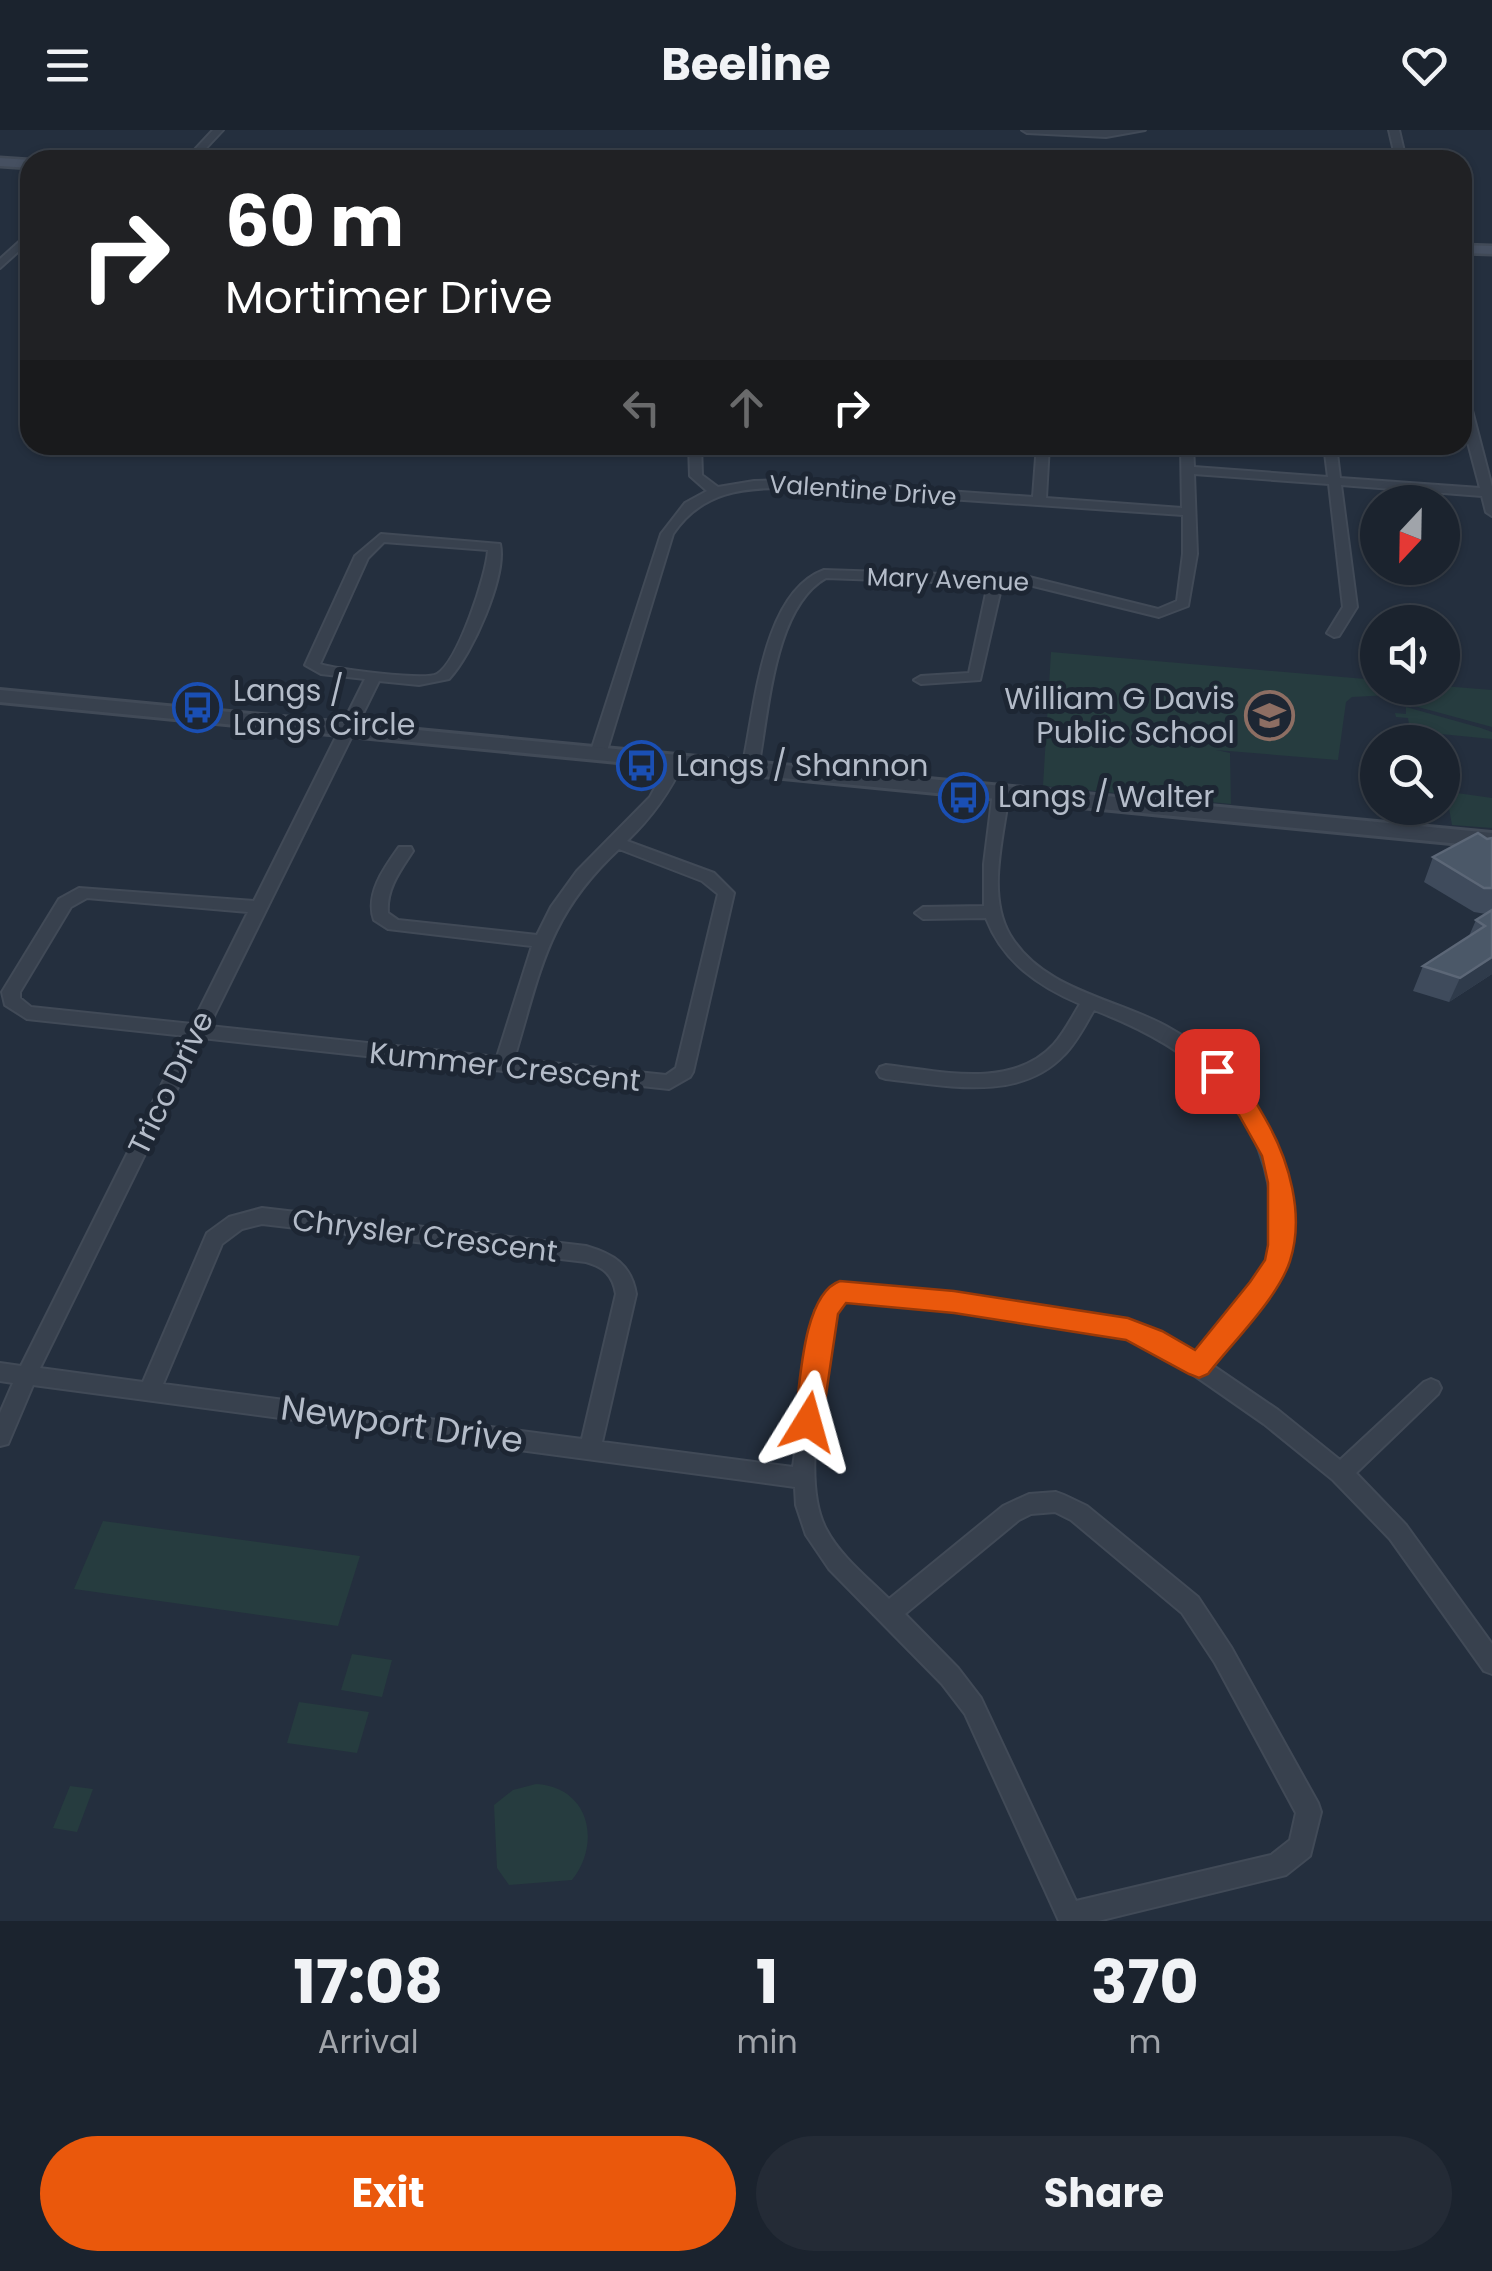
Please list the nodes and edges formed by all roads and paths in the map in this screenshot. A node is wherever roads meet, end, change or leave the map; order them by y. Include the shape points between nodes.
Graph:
1 (218, 130) edge
2 (1027, 130) edge
3 (1140, 130) edge
4 (199, 150) edge
5 (20, 245) edge
6 (0, 265) edge
7 (1472, 431) edge
8 (695, 455) edge
9 (1042, 455) edge
10 (1187, 455) edge
11 (1331, 455) edge
12 (1188, 470) junction
13 (1335, 481) junction
14 (715, 491) junction
15 (1490, 493) edge
16 (1039, 503) junction
17 (1188, 512) junction
18 (1492, 512) edge
19 (996, 579) junction
20 (1334, 633) dead end
21 (374, 676) junction
22 (921, 680) dead end
23 (0, 696) edge
24 (345, 730) junction
25 (598, 754) junction
26 (676, 761) junction
27 (750, 768) junction
28 (1001, 792) junction
29 (1492, 840) edge
30 (616, 842) junction
31 (405, 850) dead end
32 (258, 906) junction
33 (992, 912) junction
34 (924, 913) dead end
35 (542, 941) junction
36 (1090, 1002) junction
37 (196, 1032) junction
38 (504, 1066) junction
39 (886, 1072) dead end
40 (1199, 1366) junction
41 (0, 1372) edge
42 (26, 1376) junction
43 (1432, 1388) dead end
44 (150, 1391) junction
45 (0, 1437) edge
46 (590, 1449) junction
47 (1342, 1473) junction
48 (803, 1478) junction
49 (889, 1613) junction
50 (1492, 1663) edge
51 (1070, 1918) edge

1 - 4 street
2 - 3 street
5 - 6 street
7 - 15 street
8 - 14 street via 696,476
9 - 16 street
10 - 12 street, Mary Avenue
11 - 13 street
12 - 13 street
12 - 17 street, Mary Avenue
13 - 15 street
13 - 20 street via 1350,607
14 - 16 street, Valentine Drive via 790,484
14 - 25 street, Valentine Drive via 684,508 666,534
15 - 18 street
16 - 17 street, Valentine Drive
17 - 19 street, Mary Avenue via 1186,586 1183,603 1173,610 1147,612 1059,586
19 - 22 street via 975,677
19 - 27 street, Mary Avenue via 824,574 804,582 778,639
21 - 21 street via 444,676 482,600 498,559 495,547 393,537 370,545 312,664
21 - 24 street, Trico Drive
23 - 24 street
24 - 25 street
24 - 32 street, Trico Drive
25 - 26 street
26 - 27 street
26 - 30 street via 663,795
27 - 28 street
28 - 29 street
28 - 33 street
30 - 35 street via 571,888
30 - 38 street, Kummer Crescent via 708,876 726,893 684,1072 654,1083
31 - 35 street via 377,906 380,916 394,925
32 - 37 street, Trico Drive
32 - 37 street, Kummer Crescent via 85,892 64,903 11,992 15,1007 27,1012
33 - 34 street
33 - 36 street via 1029,969
35 - 38 street
36 - 39 street via 1058,1052 1034,1070 998,1080
36 - 40 street via 1161,1031 1217,1071 1274,1156 1281,1213 1277,1262
37 - 38 street, Kummer Crescent
37 - 42 street, Trico Drive
40 - 47 street
40 - 48 street via 1128,1329 840,1292 825,1311
41 - 42 street, Newport Drive
42 - 44 street, Newport Drive
42 - 45 street, Trico Drive
43 - 47 street
44 - 46 street, Newport Drive
44 - 46 street, Chrysler Crescent via 214,1239 244,1219 586,1254 622,1273 626,1294
46 - 48 street, Newport Drive
47 - 50 street via 1398,1532
48 - 49 street via 817,1535
49 - 51 street via 972,1706
49 - 51 street via 1011,1513 1056,1502 1080,1513 1190,1606 1223,1654 1309,1812 1301,1847 1277,1866

